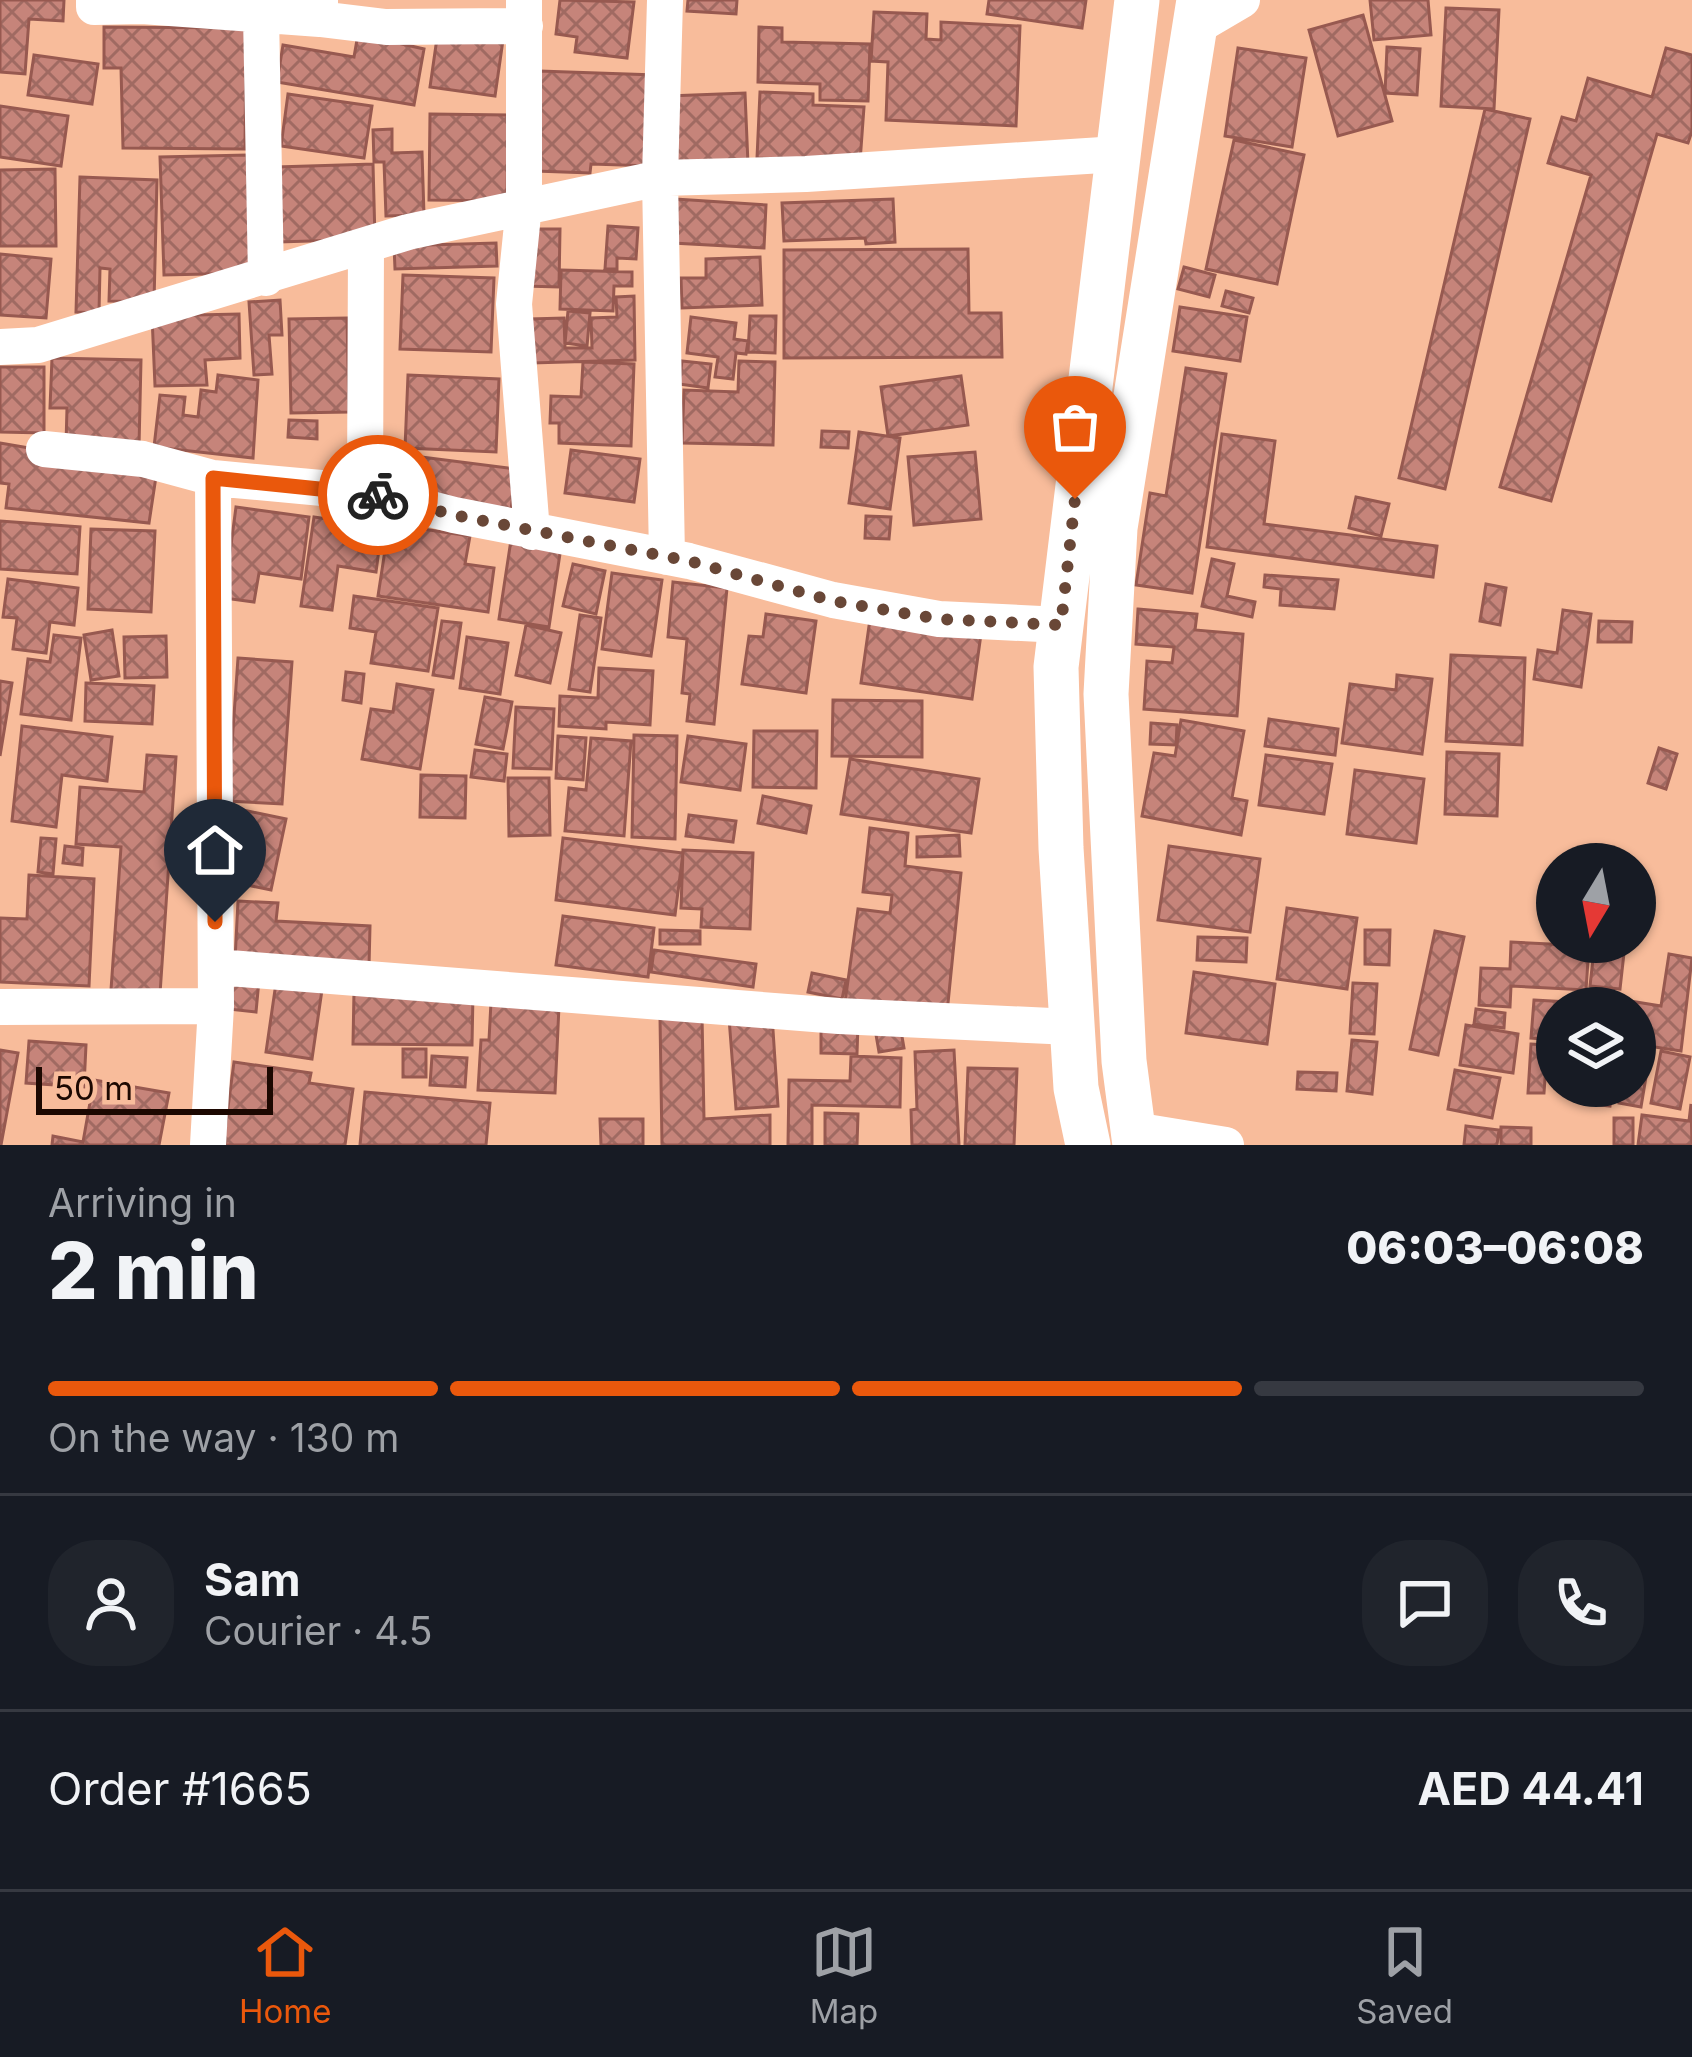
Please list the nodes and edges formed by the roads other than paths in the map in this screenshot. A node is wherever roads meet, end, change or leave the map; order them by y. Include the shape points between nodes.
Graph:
1 (94, 0) edge
2 (665, 0) edge
3 (1137, 0) edge
4 (1242, 0) edge
5 (320, 10) edge
6 (525, 13) edge
7 (1198, 13) edge
8 (261, 15) junction
9 (1118, 154) junction
10 (660, 178) junction
11 (524, 205) junction
12 (366, 246) junction
13 (266, 278) junction
14 (0, 347) edge
15 (44, 449) dead end
16 (213, 478) junction
17 (365, 492) junction
18 (532, 532) junction
19 (667, 557) junction
20 (1061, 625) junction
21 (216, 967) junction
22 (216, 1006) junction
23 (0, 1007) edge
24 (1072, 1027) junction
25 (1135, 1138) edge
26 (208, 1145) edge
27 (1088, 1145) edge
28 (1226, 1145) edge

1 - 8 street via 94,7
2 - 10 street
3 - 9 street
4 - 7 street
5 - 6 street via 386,27
5 - 8 street
6 - 11 street
7 - 25 street via 1114,551 1106,694
8 - 13 street
9 - 10 street
9 - 20 street
10 - 11 street
10 - 19 street
11 - 12 street
11 - 18 street via 514,304
12 - 13 street
12 - 17 street
13 - 14 street via 38,344
15 - 16 street via 142,458
16 - 17 street
16 - 21 street
17 - 18 street
18 - 19 street
19 - 20 street via 918,616
20 - 24 street via 1057,712
21 - 22 street
21 - 24 street
22 - 23 street
22 - 26 street
24 - 27 street
25 - 28 street

